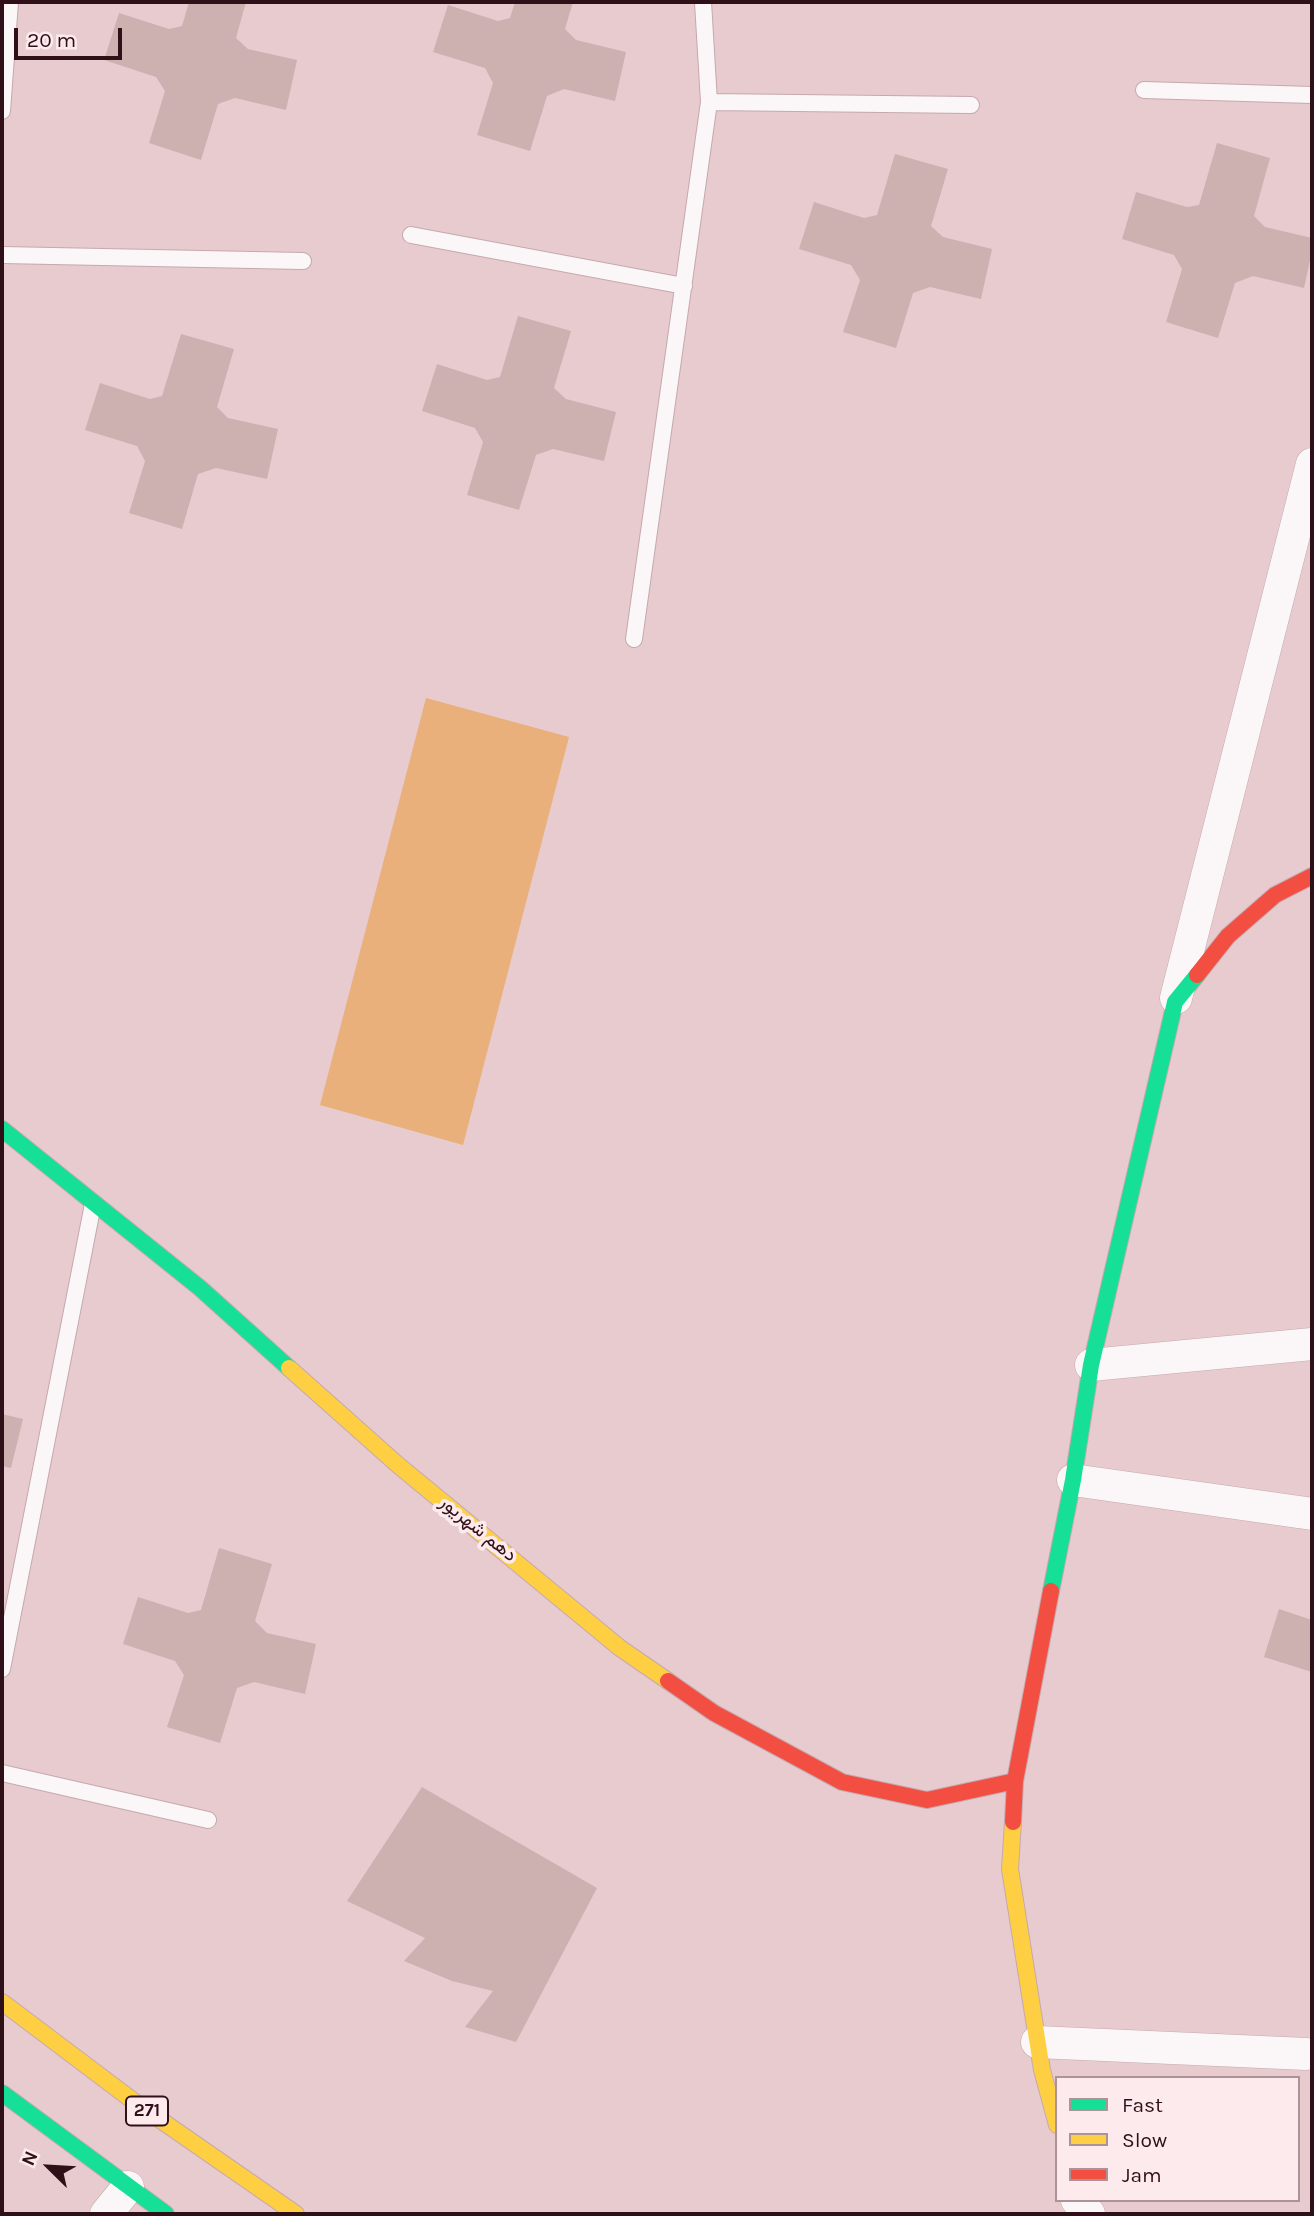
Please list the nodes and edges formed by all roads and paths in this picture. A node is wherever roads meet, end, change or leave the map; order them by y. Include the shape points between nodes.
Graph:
1 (10, 2) edge
2 (703, 2) edge
3 (1144, 90) dead end
4 (1312, 95) edge
5 (709, 102) junction
6 (971, 105) dead end
7 (2, 111) edge
8 (411, 235) dead end
9 (2, 256) edge
10 (303, 261) dead end
11 (684, 286) junction
12 (1312, 464) edge
13 (634, 639) dead end
14 (1312, 876) edge
15 (1175, 1002) junction
16 (2, 1129) edge
17 (94, 1202) junction
18 (1312, 1344) edge
19 (1091, 1365) junction
20 (1073, 1480) junction
21 (1312, 1514) edge
22 (9, 1597) edge
23 (2, 1669) edge
24 (2, 1773) edge
25 (1015, 1781) junction
26 (208, 1820) dead end
27 (2, 2002) edge
28 (1037, 2042) junction
29 (1306, 2054) dead end
30 (2, 2093) edge
31 (1055, 2118) edge
32 (128, 2187) junction
33 (106, 2214) edge
34 (166, 2214) edge
35 (296, 2214) edge

1 - 7 lane
2 - 5 lane
3 - 4 lane
5 - 6 lane
5 - 11 lane
8 - 11 lane
9 - 10 lane
11 - 13 lane
12 - 15 street
14 - 15 street via 1275,895 1228,936
15 - 19 street
16 - 17 street, دهم شهریور
17 - 22 lane
17 - 25 street, دهم شهریور via 200,1288 398,1465 620,1648 714,1713 842,1782 927,1800
18 - 19 street
19 - 20 street
20 - 21 street
20 - 25 street
22 - 23 lane
24 - 26 lane
25 - 28 street via 1010,1869
27 - 35 street, 271 via 136,2103
28 - 29 street
28 - 31 street
30 - 32 street
32 - 33 street
32 - 34 street

